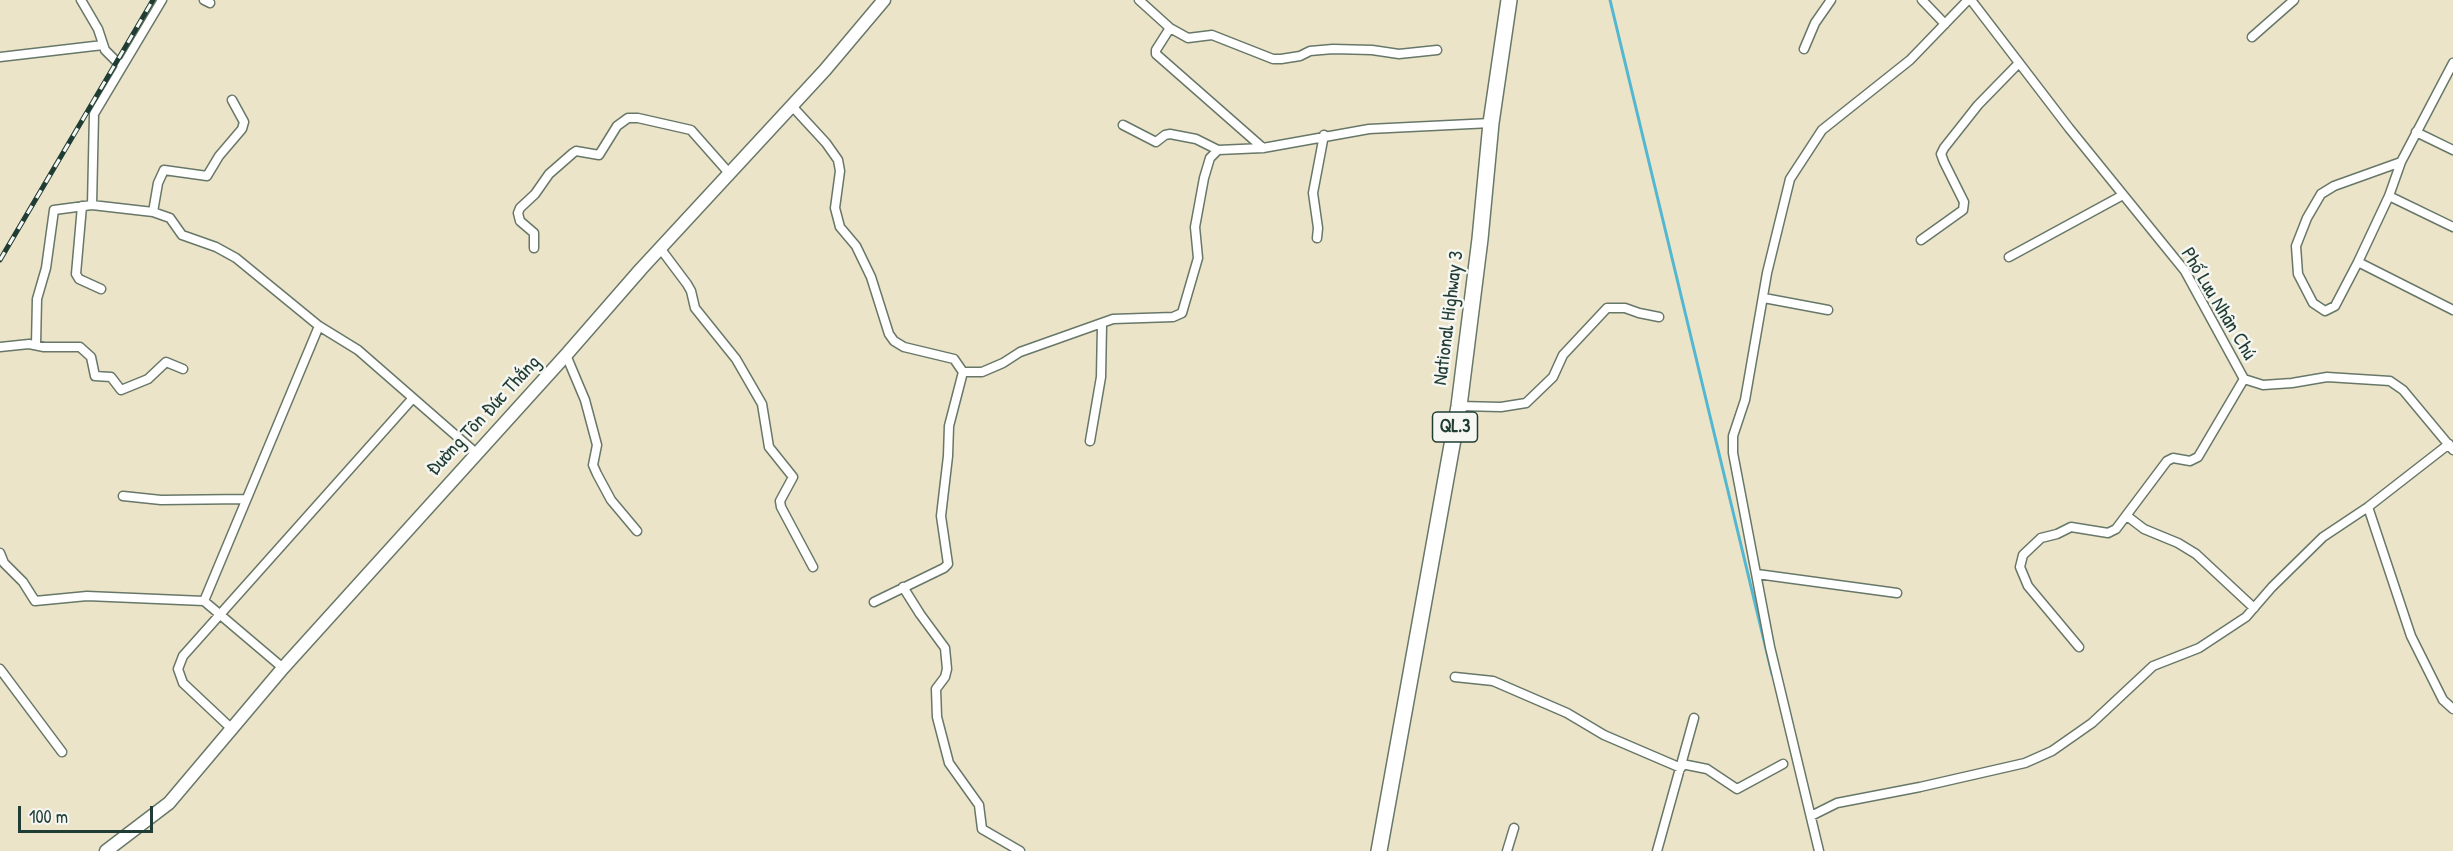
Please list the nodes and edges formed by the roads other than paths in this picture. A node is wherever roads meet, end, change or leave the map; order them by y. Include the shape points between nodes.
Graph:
1 (81, 0) edge
2 (162, 0) edge
3 (884, 0) edge
4 (1139, 0) edge
5 (1509, 0) edge
6 (1831, 0) edge
7 (1922, 0) edge
8 (1970, 0) edge
9 (2294, 0) edge
10 (1945, 24) junction
11 (1170, 28) junction
12 (2252, 37) dead end
13 (103, 45) junction
14 (1804, 49) dead end
15 (1437, 50) dead end
16 (0, 57) edge
17 (2019, 63) junction
18 (2453, 63) edge
19 (123, 65) junction
20 (232, 100) dead end
21 (791, 105) junction
22 (1491, 123) junction
23 (1123, 125) dead end
24 (2416, 132) junction
25 (1324, 135) junction
26 (1263, 148) junction
27 (1218, 150) junction
28 (2453, 150) edge
29 (2401, 162) junction
30 (729, 173) junction
31 (2123, 195) junction
32 (2390, 196) junction
33 (82, 206) junction
34 (92, 206) junction
35 (153, 212) junction
36 (2453, 227) edge
37 (1317, 238) dead end
38 (1920, 240) dead end
39 (534, 248) dead end
40 (660, 248) junction
41 (2009, 257) dead end
42 (2358, 262) junction
43 (101, 289) dead end
44 (1764, 298) junction
45 (1828, 310) dead end
46 (2453, 310) edge
47 (1659, 316) dead end
48 (1102, 325) junction
49 (319, 326) junction
50 (36, 345) junction
51 (0, 346) edge
52 (566, 355) junction
53 (183, 369) dead end
54 (963, 372) junction
55 (2244, 379) junction
56 (413, 398) junction
57 (1459, 406) junction
58 (1090, 441) dead end
59 (2452, 447) edge
60 (476, 453) junction
61 (123, 496) dead end
62 (246, 500) junction
63 (2368, 507) junction
64 (2127, 516) junction
65 (637, 531) dead end
66 (0, 553) edge
67 (813, 567) dead end
68 (1757, 574) junction
69 (903, 587) junction
70 (1897, 593) dead end
71 (204, 601) junction
72 (874, 602) dead end
73 (2254, 608) junction
74 (219, 614) junction
75 (2079, 647) dead end
76 (283, 668) junction
77 (0, 669) edge
78 (1455, 677) dead end
79 (2453, 709) edge
80 (1694, 718) dead end
81 (233, 730) junction
82 (62, 752) dead end
83 (1783, 764) dead end
84 (1682, 766) junction
85 (1811, 816) junction
86 (1514, 828) dead end
87 (113, 849) edge
88 (1020, 851) edge
89 (1379, 851) edge
90 (1507, 851) edge
91 (1657, 851) edge
92 (1819, 851) edge

1 - 13 street
2 - 19 street
3 - 21 main road, Đường Tôn Đức Thắng
4 - 11 street
5 - 22 highway, National Highway 3 / QL.3
6 - 14 street
7 - 10 street
8 - 10 street
8 - 17 street, Phố Lưu Nhân Chú
9 - 12 street
10 - 44 street via 1910,60 1830,121 1813,140 1790,179
11 - 15 street via 1188,38 1212,35 1273,59 1333,49 1399,54
11 - 26 street via 1156,54
13 - 16 street
13 - 19 street
17 - 31 street, Phố Lưu Nhân Chú
17 - 38 street via 1944,148 1941,154 1964,202 1963,210
18 - 24 street
19 - 34 street via 96,109 93,121
20 - 35 street via 244,122 242,129 207,176 164,170
21 - 30 main road, Đường Tôn Đức Thắng
21 - 54 street via 838,160 835,208 840,228 856,246 871,277 889,334 904,347 954,359
22 - 25 street via 1384,127
22 - 57 highway, National Highway 3 / QL.3
23 - 27 street via 1156,142 1170,134
24 - 28 street
24 - 29 street
25 - 26 street
25 - 37 street via 1313,193
26 - 27 street
27 - 48 street via 1210,158 1204,178 1195,227 1198,258 1182,313 1173,317 1113,319
29 - 32 street
29 - 42 street via 2334,186 2321,194 2307,218 2296,246 2298,274 2313,303 2325,311 2335,306
30 - 39 street via 691,130 628,118 617,126 599,156 576,151 549,174 520,208 520,221 534,233
30 - 40 main road, Đường Tôn Đức Thắng
31 - 41 street
31 - 55 street, Phố Lưu Nhân Chú via 2185,271
32 - 36 street
32 - 42 street
33 - 34 street
33 - 43 street via 76,274
33 - 50 street via 57,208 52,214 46,268 36,306
34 - 35 street
35 - 49 street via 170,218 182,235 236,258
40 - 52 main road, Đường Tôn Đức Thắng
40 - 67 street via 692,291 695,308 736,359 762,404 769,447 793,477 780,501 781,507
42 - 46 street
44 - 45 street
44 - 68 street via 1745,400 1732,444
47 - 57 street via 1607,308 1563,355 1553,377 1526,403
48 - 54 street via 1020,352 982,372
48 - 58 street via 1101,377
49 - 56 street via 358,350
49 - 62 street
50 - 51 street
50 - 53 street via 81,347 91,357 95,376 111,377 121,390 148,379 166,362
52 - 60 main road, Đường Tôn Đức Thắng
52 - 65 street via 585,400 597,445 597,474 611,500
54 - 69 street via 949,426 941,516 948,564
55 - 59 street, Phố Lưu Nhân Chú via 2263,385 2327,376 2390,381 2403,390
55 - 64 street via 2198,457 2167,461
56 - 60 street
56 - 74 street
57 - 89 highway, National Highway 3 / QL.3
59 - 63 street
60 - 76 main road, Đường Tôn Đức Thắng
61 - 62 street
62 - 71 street
63 - 73 street via 2323,537
63 - 79 street via 2411,636 2443,700
64 - 73 street via 2144,529 2196,554
64 - 75 street via 2112,532 2076,527 2041,538 2020,560 2028,586
66 - 71 street via 35,601 87,596
68 - 70 street
68 - 85 street via 1770,647
69 - 72 street
69 - 88 street via 945,648 947,669 936,689 937,717 949,763 979,805 982,829
71 - 74 street
73 - 85 street via 2199,648 2153,666 2092,723 2039,758 1837,803
74 - 76 street
74 - 81 street via 183,656 178,669 183,683
76 - 81 main road, Đường Tôn Đức Thắng
77 - 82 street
78 - 84 street via 1493,681 1567,713 1604,735
80 - 84 street
81 - 87 main road, Đường Tôn Đức Thắng via 169,803
83 - 84 street via 1737,789 1707,769
84 - 91 street
85 - 92 street
86 - 90 street

